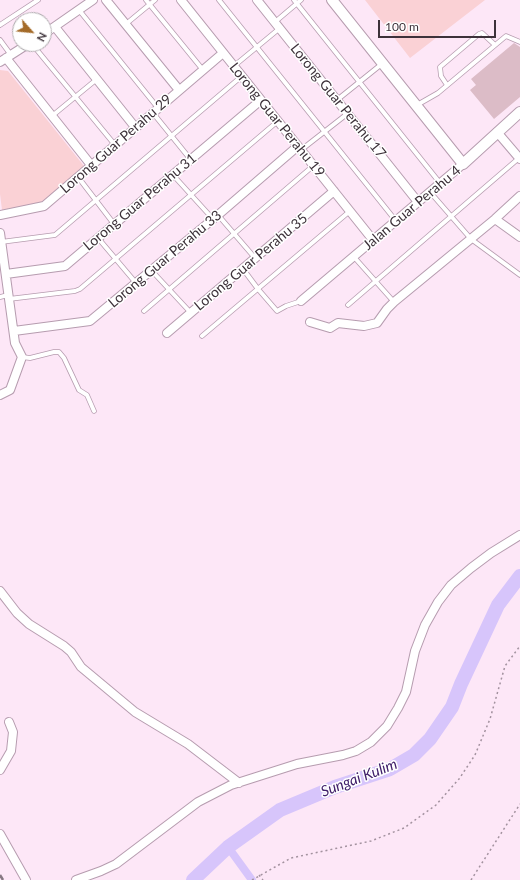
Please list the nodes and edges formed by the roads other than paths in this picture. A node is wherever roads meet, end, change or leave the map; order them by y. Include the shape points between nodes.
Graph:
1 (38, 0) edge
2 (93, 0) edge
3 (106, 0) edge
4 (146, 0) edge
5 (155, 0) edge
6 (181, 0) edge
7 (219, 0) edge
8 (257, 0) edge
9 (301, 0) edge
10 (332, 0) edge
11 (296, 2) edge
12 (149, 4) junction
13 (79, 10) junction
14 (126, 24) junction
15 (0, 25) edge
16 (55, 26) junction
17 (277, 26) junction
18 (52, 28) edge
19 (0, 40) edge
20 (520, 42) edge
21 (495, 45) junction
22 (257, 48) junction
23 (15, 52) edge
24 (38, 52) edge
25 (223, 53) junction
26 (6, 58) edge
27 (383, 63) junction
28 (234, 66) junction
29 (203, 70) junction
30 (242, 76) junction
31 (97, 79) junction
32 (359, 81) junction
33 (447, 85) junction
34 (179, 90) junction
35 (75, 97) junction
36 (262, 100) junction
37 (337, 100) junction
38 (417, 105) junction
39 (155, 110) junction
40 (520, 113) edge
41 (348, 114) junction
42 (52, 116) junction
43 (278, 121) junction
44 (136, 127) junction
45 (324, 131) junction
46 (497, 132) junction
47 (171, 136) junction
48 (115, 145) junction
49 (299, 148) junction
50 (520, 159) edge
51 (191, 160) junction
52 (463, 164) junction
53 (91, 165) junction
54 (314, 166) junction
55 (173, 175) junction
56 (78, 177) junction
57 (441, 183) junction
58 (334, 191) junction
59 (430, 192) junction
60 (191, 195) junction
61 (519, 199) edge
62 (96, 200) junction
63 (418, 202) junction
64 (350, 211) junction
65 (0, 215) edge
66 (216, 217) junction
67 (451, 217) junction
68 (495, 219) junction
69 (396, 221) junction
70 (115, 224) junction
71 (0, 232) edge
72 (234, 234) junction
73 (520, 237) edge
74 (98, 238) junction
75 (471, 239) junction
76 (373, 240) junction
77 (1, 242) junction
78 (354, 257) junction
79 (255, 258) junction
80 (115, 259) junction
81 (242, 268) junction
82 (152, 271) junction
83 (6, 274) junction
84 (520, 275) edge
85 (376, 282) junction
86 (136, 284) junction
87 (170, 289) junction
88 (258, 289) junction
89 (0, 297) edge
90 (9, 297) junction
91 (301, 301) joint
92 (394, 302) junction
93 (348, 305) dead end
94 (144, 311) dead end
95 (191, 313) junction
96 (310, 322) dead end
97 (14, 330) junction
98 (167, 332) dead end
99 (202, 336) dead end
100 (22, 357) junction
101 (0, 395) edge
102 (94, 412) dead end
103 (520, 535) edge
104 (0, 591) edge
105 (3, 601) edge
106 (9, 722) dead end
107 (0, 770) edge
108 (239, 783) junction
109 (0, 834) edge
110 (26, 880) edge
111 (76, 880) edge

1 - 15 lane
2 - 13 street
3 - 14 street
4 - 12 lane
5 - 12 lane
6 - 25 street, Lorong Guar Perahu 19
7 - 22 lane
8 - 17 street, Lorong Guar Perahu 17
9 - 11 lane
10 - 27 street
11 - 17 lane
11 - 32 lane
12 - 14 lane
12 - 29 lane
13 - 16 street
13 - 39 lane
14 - 34 street
16 - 18 street
16 - 31 street
17 - 22 lane
17 - 37 street, Lorong Guar Perahu 17
19 - 26 lane
20 - 21 lane via 506,36
21 - 33 lane
21 - 33 lane via 482,33 479,34 440,67 441,76
22 - 28 lane
22 - 45 lane
23 - 26 street
24 - 35 lane
25 - 28 street, Lorong Guar Perahu 19
25 - 29 street, Lorong Guar Perahu 29
26 - 42 street
27 - 32 lane
27 - 38 street
28 - 30 street, Lorong Guar Perahu 19
29 - 34 street, Lorong Guar Perahu 29
30 - 36 street, Lorong Guar Perahu 19
30 - 47 lane
31 - 35 lane
31 - 44 street
32 - 37 lane
32 - 57 lane
33 - 38 lane via 430,99
34 - 39 street, Lorong Guar Perahu 29
35 - 42 lane
35 - 48 lane
36 - 43 street, Lorong Guar Perahu 19
36 - 51 street, Lorong Guar Perahu 31
37 - 41 street, Lorong Guar Perahu 17
38 - 52 street
39 - 44 street, Lorong Guar Perahu 29
39 - 47 lane
40 - 46 street, Jalan Guar Perahu 4
41 - 45 lane
41 - 63 street, Lorong Guar Perahu 17
42 - 53 street
43 - 49 street, Lorong Guar Perahu 19
43 - 60 lane
44 - 48 street, Lorong Guar Perahu 29
45 - 49 lane
45 - 69 lane
46 - 50 street
46 - 52 street, Jalan Guar Perahu 4
47 - 51 lane
47 - 62 lane
48 - 53 street, Lorong Guar Perahu 29
49 - 54 street, Lorong Guar Perahu 19
49 - 66 street, Lorong Guar Perahu 33
50 - 67 lane
51 - 55 street, Lorong Guar Perahu 31
52 - 57 street, Jalan Guar Perahu 4
53 - 56 street, Lorong Guar Perahu 29
54 - 58 street, Lorong Guar Perahu 19
54 - 72 lane
55 - 60 lane
55 - 70 street, Lorong Guar Perahu 31
56 - 62 lane
56 - 65 street, Lorong Guar Perahu 29 via 44,206
57 - 59 street, Jalan Guar Perahu 4
58 - 64 street, Lorong Guar Perahu 19
58 - 79 street, Lorong Guar Perahu 35
59 - 63 street, Jalan Guar Perahu 4
59 - 67 lane
60 - 66 lane
60 - 80 lane
61 - 68 street
62 - 70 lane
62 - 77 lane via 55,235
63 - 69 street, Jalan Guar Perahu 4
64 - 76 street, Lorong Guar Perahu 19
64 - 88 lane
66 - 72 lane
66 - 82 street, Lorong Guar Perahu 33
67 - 75 lane
67 - 85 lane
68 - 73 street
68 - 75 street
69 - 76 street, Jalan Guar Perahu 4
70 - 74 street, Lorong Guar Perahu 31
71 - 77 street
72 - 79 lane
72 - 87 lane
74 - 80 lane
74 - 83 street, Lorong Guar Perahu 31 via 65,266
75 - 84 lane
75 - 92 street
76 - 78 street, Jalan Guar Perahu 4
77 - 83 street
78 - 85 lane
78 - 91 street, Jalan Guar Perahu 4
79 - 81 street, Lorong Guar Perahu 35
80 - 86 lane
80 - 90 lane via 75,291
81 - 88 lane
81 - 95 street, Lorong Guar Perahu 35
82 - 86 street, Lorong Guar Perahu 33
82 - 87 lane
83 - 90 street
85 - 92 lane
85 - 93 lane
86 - 97 street, Lorong Guar Perahu 33 via 90,321
87 - 94 lane
87 - 95 lane
88 - 91 lane via 277,311
88 - 99 lane
89 - 90 lane
90 - 97 street
92 - 96 street via 378,323 371,325 338,323 330,328
95 - 98 street, Lorong Guar Perahu 35
97 - 100 street via 15,343
100 - 101 street via 10,390
100 - 102 lane via 30,358 59,352 79,390 87,395
103 - 108 street via 471,568 451,585 438,602 415,651 406,692 387,726 371,742 343,755 297,764
104 - 105 street
105 - 108 street via 29,624 64,646 81,666 135,712 188,744
106 - 107 street via 13,732 11,751
108 - 111 street via 198,802 116,864
109 - 110 street

